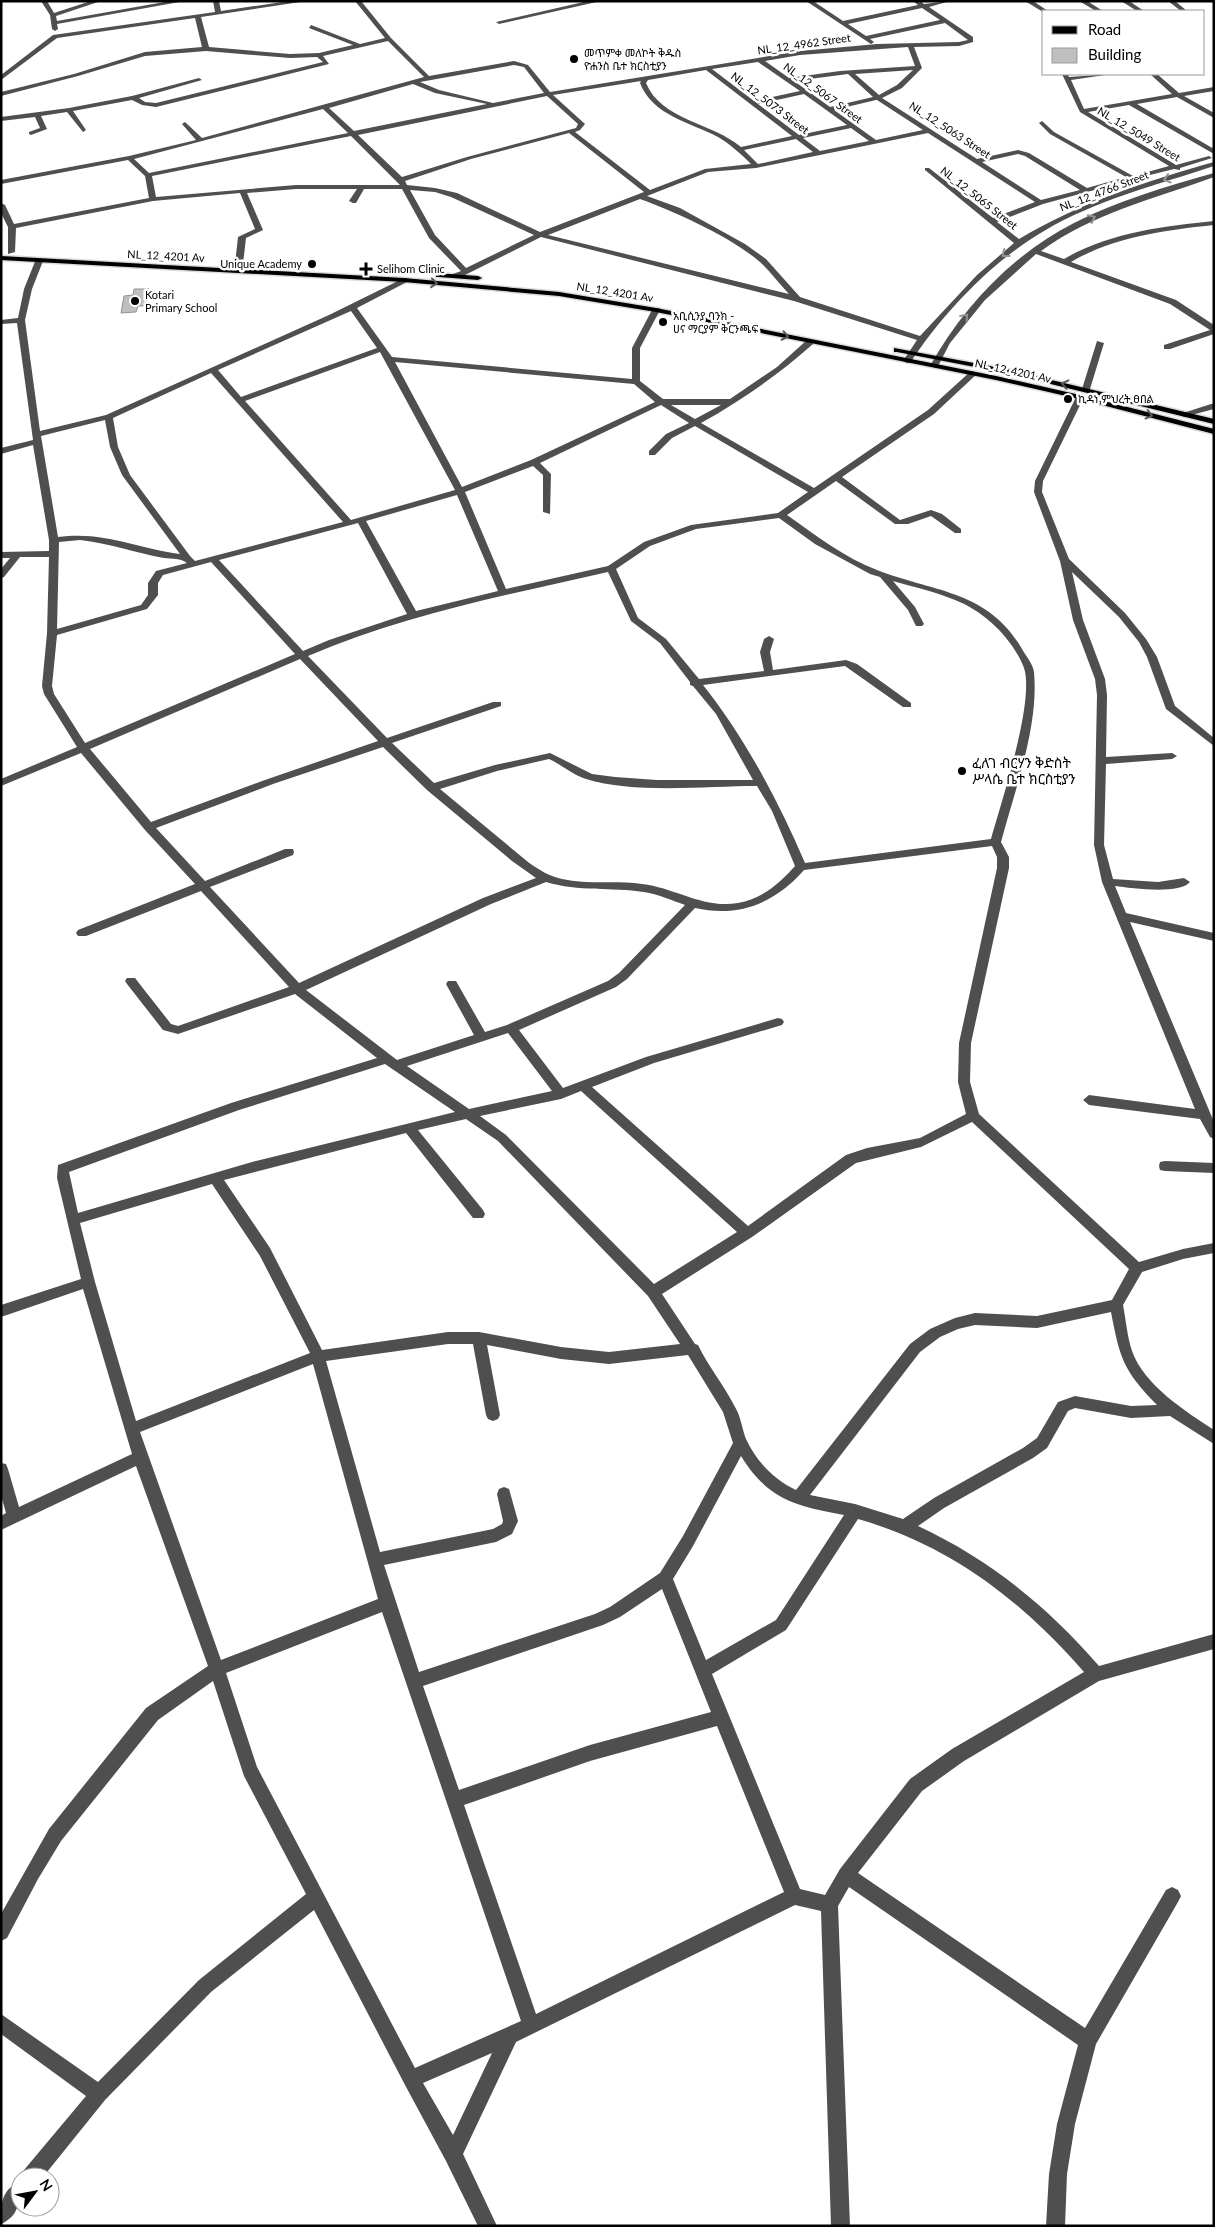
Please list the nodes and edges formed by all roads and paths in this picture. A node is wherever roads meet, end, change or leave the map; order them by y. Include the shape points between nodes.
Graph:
1 (44, 1) edge
2 (98, 1) edge
3 (182, 1) edge
4 (216, 1) edge
5 (304, 1) edge
6 (358, 1) edge
7 (562, 1) edge
8 (598, 1) edge
9 (809, 1) edge
10 (916, 1) edge
11 (947, 1) edge
12 (1028, 1) edge
13 (1082, 1) edge
14 (1124, 1) edge
15 (1171, 1) edge
16 (580, 5) junction
17 (924, 6) junction
18 (1043, 10) edge
19 (1098, 10) edge
20 (1139, 10) edge
21 (1183, 10) edge
22 (218, 14) junction
23 (53, 15) junction
24 (198, 17) junction
25 (946, 21) junction
26 (499, 22) dead end
27 (55, 23) junction
28 (843, 23) junction
29 (311, 27) dead end
30 (55, 36) junction
31 (389, 38) junction
32 (865, 38) junction
33 (910, 45) junction
34 (360, 46) junction
35 (877, 46) junction
36 (206, 49) junction
37 (319, 55) junction
38 (760, 60) junction
39 (919, 68) junction
40 (708, 69) junction
41 (850, 73) junction
42 (1088, 75) edge
43 (1154, 75) edge
44 (1066, 76) edge
45 (2, 78) edge
46 (428, 78) junction
47 (199, 80) dead end
48 (645, 80) junction
49 (788, 80) junction
50 (413, 82) junction
51 (36, 85) junction
52 (1214, 89) edge
53 (806, 92) junction
54 (1, 94) edge
55 (548, 94) junction
56 (1176, 94) junction
57 (134, 98) junction
58 (879, 98) junction
59 (1129, 102) junction
60 (753, 103) junction
61 (495, 104) junction
62 (324, 106) junction
63 (829, 109) junction
64 (69, 110) junction
65 (1082, 111) junction
66 (37, 114) junction
67 (1214, 116) edge
68 (1, 119) edge
69 (185, 124) dead end
70 (1042, 124) dead end
71 (851, 126) junction
72 (83, 130) dead end
73 (570, 131) junction
74 (928, 131) junction
75 (32, 133) dead end
76 (354, 133) junction
77 (799, 136) junction
78 (200, 140) junction
79 (875, 142) junction
80 (740, 148) junction
81 (1214, 152) edge
82 (820, 154) junction
83 (1214, 156) edge
84 (129, 158) junction
85 (976, 161) junction
86 (1214, 164) edge
87 (756, 166) junction
88 (1175, 167) junction
89 (927, 169) dead end
90 (1187, 173) junction
91 (148, 175) junction
92 (1214, 175) edge
93 (1133, 178) junction
94 (1070, 180) junction
95 (1, 182) edge
96 (403, 183) junction
97 (1112, 184) junction
98 (1148, 185) junction
99 (361, 188) junction
100 (243, 191) junction
101 (1087, 191) junction
102 (648, 192) junction
103 (640, 196) junction
104 (153, 199) junction
105 (353, 201) dead end
106 (1040, 202) junction
107 (1, 205) edge
108 (993, 221) junction
109 (1214, 223) edge
110 (12, 227) junction
111 (540, 235) junction
112 (1019, 243) junction
113 (1, 251) edge
114 (1035, 251) junction
115 (11, 252) junction
116 (1, 258) edge
117 (39, 260) junction
118 (1063, 263) junction
119 (239, 264) junction
120 (465, 271) junction
121 (456, 276) junction
122 (404, 280) junction
123 (796, 299) junction
124 (353, 308) junction
125 (656, 310) junction
126 (21, 320) junction
127 (1, 322) edge
128 (1214, 330) edge
129 (921, 339) junction
130 (810, 342) junction
131 (1100, 343) dead end
132 (1167, 347) dead end
133 (381, 349) junction
134 (912, 352) junction
135 (389, 359) junction
136 (907, 360) junction
137 (936, 362) junction
138 (213, 370) junction
139 (974, 373) junction
140 (636, 382) junction
141 (1083, 393) junction
142 (241, 400) junction
143 (662, 402) junction
144 (732, 402) junction
145 (1214, 406) edge
146 (1184, 414) junction
147 (109, 417) junction
148 (1214, 422) edge
149 (695, 423) junction
150 (1214, 432) edge
151 (37, 438) junction
152 (1, 451) edge
153 (652, 453) dead end
154 (534, 462) junction
155 (836, 477) junction
156 (460, 491) junction
157 (813, 491) junction
158 (547, 512) dead end
159 (781, 515) junction
160 (361, 520) junction
161 (349, 523) junction
162 (958, 531) dead end
163 (54, 540) junction
164 (54, 554) junction
165 (17, 555) junction
166 (1, 556) edge
167 (213, 559) junction
168 (190, 561) junction
169 (1065, 561) junction
170 (611, 568) junction
171 (1, 575) edge
172 (885, 577) junction
173 (504, 592) junction
174 (413, 615) junction
175 (919, 624) dead end
176 (52, 634) junction
177 (769, 639) dead end
178 (304, 655) junction
179 (769, 672) junction
180 (694, 683) junction
181 (497, 704) dead end
182 (907, 704) dead end
183 (385, 743) junction
184 (1214, 743) edge
185 (83, 748) junction
186 (1172, 756) dead end
187 (1101, 761) junction
188 (760, 782) junction
189 (1, 783) edge
190 (431, 788) junction
191 (149, 827) junction
192 (996, 842) junction
193 (289, 852) dead end
194 (801, 867) junction
195 (546, 878) junction
196 (1108, 882) junction
197 (1184, 882) dead end
198 (202, 886) junction
199 (693, 904) junction
200 (1122, 916) junction
201 (82, 933) dead end
202 (1214, 937) edge
203 (131, 981) dead end
204 (452, 984) dead end
205 (296, 989) junction
206 (778, 1022) dead end
207 (511, 1028) junction
208 (482, 1038) junction
209 (392, 1062) junction
210 (583, 1086) junction
211 (562, 1094) junction
212 (1089, 1100) dead end
213 (1204, 1114) junction
214 (469, 1116) junction
215 (973, 1116) junction
216 (409, 1127) junction
217 (1214, 1134) edge
218 (1165, 1166) dead end
219 (1214, 1168) edge
220 (216, 1178) junction
221 (478, 1214) dead end
222 (73, 1220) junction
223 (747, 1233) junction
224 (1214, 1248) edge
225 (1138, 1268) junction
226 (88, 1282) junction
227 (653, 1292) junction
228 (1116, 1305) junction
229 (1, 1311) edge
230 (479, 1338) junction
231 (693, 1349) junction
232 (318, 1356) junction
233 (1172, 1410) junction
234 (493, 1415) dead end
235 (132, 1430) junction
236 (1214, 1438) edge
237 (740, 1443) junction
238 (140, 1457) junction
239 (1, 1469) edge
240 (504, 1494) dead end
241 (798, 1499) junction
242 (855, 1511) junction
243 (15, 1517) junction
244 (1, 1523) edge
245 (904, 1527) junction
246 (376, 1560) junction
247 (665, 1578) junction
248 (387, 1603) junction
249 (1214, 1641) edge
250 (217, 1669) junction
251 (703, 1670) junction
252 (1096, 1674) junction
253 (413, 1682) junction
254 (722, 1717) junction
255 (454, 1800) junction
256 (846, 1875) junction
257 (794, 1896) junction
258 (1172, 1896) dead end
259 (316, 1897) junction
260 (829, 1905) junction
261 (1, 1932) edge
262 (1, 2023) edge
263 (531, 2026) junction
264 (510, 2036) junction
265 (1088, 2041) junction
266 (411, 2079) junction
267 (99, 2094) junction
268 (453, 2154) junction
269 (39, 2167) edge
270 (10, 2204) edge
271 (1, 2215) edge
272 (488, 2226) edge
273 (841, 2226) edge
274 (1054, 2226) edge

1 - 23 street
2 - 23 street
3 - 27 street
4 - 22 street
5 - 22 street
6 - 31 street
7 - 16 street
8 - 16 street
9 - 28 street
10 - 17 street
11 - 17 street
12 - 18 street
13 - 19 street
14 - 20 street
15 - 21 street
16 - 26 street
17 - 25 street
17 - 28 street
22 - 24 street
23 - 27 street
24 - 30 street
24 - 36 street
25 - 32 street
25 - 33 street, NL_12_4962 Street via 972,41
27 - 30 street
28 - 32 street
29 - 34 street
30 - 45 street
31 - 34 street
31 - 46 street
32 - 35 street
33 - 35 street, NL_12_4962 Street
33 - 39 street
34 - 37 street
35 - 38 street, NL_12_4962 Street
36 - 37 street via 290,56
36 - 51 street via 129,57
37 - 57 street via 327,63 156,105 144,104
38 - 40 street, NL_12_4962 Street
38 - 49 street, NL_12_5067 Street
39 - 41 street
39 - 58 street via 906,84
40 - 48 street, NL_12_4962 Street
40 - 60 street, NL_12_5073 Street
41 - 49 street
41 - 58 street, NL_12_5063 Street
42 - 44 street
43 - 56 street
44 - 65 street
45 - 51 street
46 - 50 street
46 - 55 street via 514,63 526,66
47 - 57 street
48 - 55 street, NL_12_4962 Street
48 - 80 street via 644,90 659,106
49 - 53 street, NL_12_5067 Street
50 - 61 street via 437,92
50 - 62 street
51 - 54 street
52 - 56 street
53 - 60 street
53 - 63 street, NL_12_5067 Street
55 - 61 street, NL_12_4962 Street
55 - 73 street via 582,124
56 - 59 street
56 - 67 street
57 - 64 street
58 - 63 street
58 - 74 street, NL_12_5063 Street
59 - 65 street
59 - 81 street
60 - 77 street, NL_12_5073 Street
61 - 76 street, NL_12_4962 Street
62 - 76 street
62 - 78 street
63 - 71 street, NL_12_5067 Street
64 - 66 street
64 - 72 street
65 - 88 street, NL_12_5049 Street
66 - 68 street
66 - 75 street via 44,128
69 - 78 street
70 - 93 street
71 - 77 street
71 - 79 street, NL_12_5067 Street
73 - 96 street via 469,158
73 - 102 street
74 - 79 street
74 - 85 street, NL_12_5063 Street
76 - 91 street, NL_12_4962 Street
76 - 96 street
77 - 80 street
77 - 82 street, NL_12_5073 Street
78 - 84 street
79 - 82 street
80 - 87 street
82 - 87 street
83 - 88 street, NL_12_4766 Street
84 - 91 street
84 - 95 street
85 - 94 street via 1018,152 1027,154
85 - 106 street, NL_12_5063 Street
86 - 90 street, NL_12_4766 Street
87 - 102 street via 707,170
88 - 90 street, NL_12_5049 Street
88 - 93 street, NL_12_4766 Street
89 - 108 street, NL_12_5065 Street
90 -> 98 street, NL_12_4766 Street
91 - 104 street
114 -> 92 street, NL_12_4766 Street via 1098,214
93 - 97 street, NL_12_4766 Street
93 - 98 street
94 - 97 street
94 - 101 street
96 - 99 street
96 - 111 street via 449,193
96 - 120 street via 432,236
97 - 101 street, NL_12_4766 Street
98 - 112 street, NL_12_4766 Street via 1086,207
99 - 100 street
99 - 105 street
100 - 104 street
100 - 119 street via 259,230 242,237
101 - 106 street, NL_12_4766 Street
102 - 103 street
103 - 111 street
103 - 123 street via 677,210 750,251 775,273
104 - 110 street
106 - 108 street, NL_12_4766 Street
107 - 110 street
108 - 112 street, NL_12_5065 Street
109 - 118 street via 1150,233 1076,254
110 - 115 street
111 - 120 street
111 - 123 street
112 -> 129 street, NL_12_4766 Street via 997,260
113 - 115 main road, NL_12_4201 Av
114 - 118 street
137 -> 114 street, NL_12_4766 Street via 962,319
115 - 119 main road, NL_12_4201 Av
116 - 117 main road, NL_12_4201 Av
117 - 122 main road, NL_12_4201 Av
117 - 126 street
118 - 128 street via 1173,302
119 - 121 main road, NL_12_4201 Av
120 - 121 street
121 - 134 main road, NL_12_4201 Av via 643,299
122 - 124 street
122 -> 125 main road, NL_12_4201 Av via 559,294
123 - 129 street
124 - 133 street
124 - 138 street
125 -> 130 main road, NL_12_4201 Av
125 - 140 street via 636,348
126 - 127 street
126 - 151 street
128 - 132 street
129 - 134 street, NL_12_4766 Street
130 - 136 main road, NL_12_4201 Av
130 - 144 street via 780,369
131 - 141 street
133 - 135 street
133 - 142 street
134 - 136 street, NL_12_4766 Street
134 - 137 main road, NL_12_4201 Av
135 - 140 street
135 - 156 street
136 - 137 main road, NL_12_4201 Av
137 - 139 main road, NL_12_4201 Av
141 -> 137 main road, NL_12_4201 Av
138 - 142 street
138 - 147 street
139 - 141 main road, NL_12_4201 Av
139 - 155 street via 931,412
140 - 143 street
141 - 146 main road, NL_12_4201 Av
141 -> 150 main road, NL_12_4201 Av
141 - 169 street via 1039,481 1038,492
142 - 161 street
143 - 144 street
143 - 149 street
143 - 154 street
144 - 149 street
145 - 146 street
146 - 148 main road, NL_12_4201 Av
147 - 151 street
147 - 168 street via 114,447 126,475
149 - 153 street via 669,436
149 - 157 street
151 - 152 street
151 - 163 street
154 - 156 street
154 - 158 street via 547,474
155 - 157 street
155 - 162 street via 898,522 906,523 930,513
156 - 160 street
156 - 173 street
157 - 159 street
159 - 170 street via 716,523 667,535
159 - 172 street via 845,558
160 - 161 street
160 - 174 street
161 - 167 street
163 - 164 street
163 - 168 street via 90,537
164 - 165 street
164 - 176 street
165 - 166 street
165 - 171 street
167 - 168 street
167 - 178 street
168 - 176 street via 158,573 153,583 153,595 144,607
169 - 184 street via 1122,615 1143,641 1152,656 1170,707
169 - 187 street via 1078,620 1100,679
170 - 173 street
170 - 180 street via 634,619 664,641
172 - 175 street via 912,609
172 - 192 street via 946,593 972,605 995,620 1029,669 1027,725
173 - 174 street
174 - 178 street via 332,642
176 - 185 street via 49,694
177 - 179 street via 765,652
178 - 183 street
178 - 185 street
179 - 180 street
179 - 182 street via 846,663
180 - 188 street via 720,713
181 - 183 street
183 - 190 street
183 - 191 street
185 - 189 street
185 - 191 street
186 - 187 street
187 - 196 street via 1099,845
188 - 190 street via 594,778 550,756 495,768
188 - 194 street via 777,811
190 - 195 street via 512,855
191 - 198 street
192 - 194 street
192 - 215 street via 1003,857 1003,868 966,1043 964,1082
193 - 198 street
194 - 199 street via 788,884 755,903 722,909
195 - 199 street via 586,887 646,887
195 - 205 street via 487,901
196 - 197 street via 1153,886
196 - 200 street
198 - 201 street
198 - 205 street
199 - 207 street via 612,984
200 - 202 street
200 - 213 street
203 - 205 street via 172,1030
204 - 208 street
205 - 209 street
206 - 210 street via 650,1060
207 - 208 street
207 - 211 street
208 - 209 street
209 - 214 street
209 - 222 street via 234,1106 64,1167 62,1178
210 - 211 street
210 - 223 street
211 - 214 street
212 - 213 street
213 - 217 street
214 - 216 street
214 - 227 street via 502,1138
215 - 223 street via 928,1140 868,1152 851,1159
215 - 225 street
216 - 220 street
216 - 221 street
218 - 219 street
220 - 222 street
220 - 232 street via 273,1265
222 - 226 street
223 - 227 street
224 - 225 street
225 - 228 street
226 - 229 street
226 - 235 street
227 - 231 street
228 - 233 street via 1125,1350 1132,1366
228 - 241 street via 1037,1322 975,1319 935,1333 915,1348
230 - 231 street via 609,1358
230 - 232 street via 448,1338
230 - 234 street
231 - 237 street via 730,1410
232 - 235 street
232 - 246 street
233 - 236 street
233 - 245 street via 1131,1412 1069,1403 1042,1443 1028,1454 939,1503
235 - 238 street
237 - 241 street via 763,1477 777,1489
237 - 247 street
238 - 243 street
238 - 250 street
239 - 243 street
240 - 246 street via 511,1521 507,1529 496,1535
241 - 242 street
242 - 245 street
242 - 251 street via 781,1624
243 - 244 street
245 - 252 street via 970,1560 1016,1593 1062,1634
246 - 248 street
247 - 251 street
247 - 253 street via 598,1620
248 - 250 street
248 - 253 street
249 - 252 street
250 - 259 street via 250,1770
250 - 261 street via 152,1714 55,1835
251 - 254 street
252 - 256 street via 958,1756 916,1785
253 - 255 street
254 - 255 street via 590,1753
254 - 257 street
255 - 263 street
256 - 260 street
256 - 265 street
257 - 260 street
257 - 263 street
258 - 265 street
259 - 266 street
259 - 267 street via 205,1986
260 - 273 street
262 - 267 street
263 - 264 street
264 - 266 street
264 - 268 street
265 - 274 street via 1066,2124
266 - 268 street
267 - 269 street
268 - 272 street
270 - 271 street

